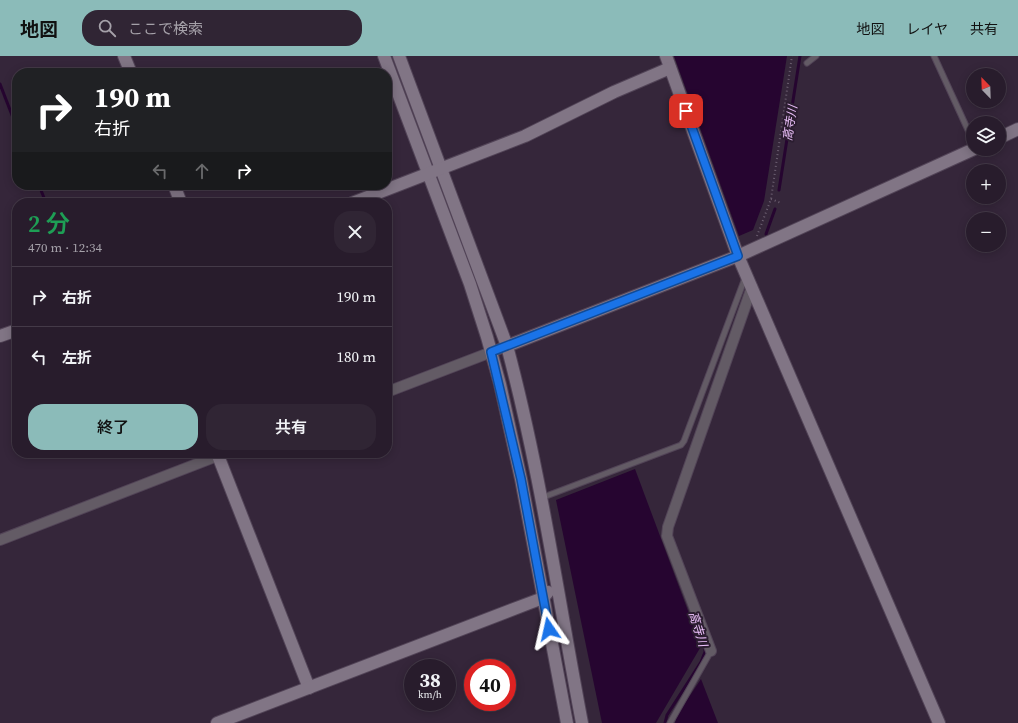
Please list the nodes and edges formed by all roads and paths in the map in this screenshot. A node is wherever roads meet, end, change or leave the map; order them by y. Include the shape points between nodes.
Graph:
1 (124, 56) edge
2 (384, 56) edge
3 (399, 56) edge
4 (666, 56) edge
5 (792, 56) edge
6 (816, 56) edge
7 (934, 56) edge
8 (807, 63) dead end
9 (129, 68) edge
10 (389, 68) edge
11 (670, 68) junction
12 (392, 77) edge
13 (966, 126) edge
14 (1017, 130) edge
15 (1006, 135) edge
16 (966, 153) edge
17 (441, 168) junction
18 (428, 173) junction
19 (392, 187) edge
20 (385, 190) edge
21 (365, 198) edge
22 (772, 199) junction
23 (781, 203) dead end
24 (743, 253) junction
25 (747, 274) junction
26 (752, 287) junction
27 (12, 332) edge
28 (0, 336) edge
29 (506, 346) junction
30 (491, 352) junction
31 (392, 390) edge
32 (210, 458) edge
33 (222, 458) edge
34 (540, 498) junction
35 (0, 540) edge
36 (555, 576) junction
37 (544, 598) junction
38 (563, 617) junction
39 (711, 652) joint
40 (309, 688) junction
41 (580, 722) edge
42 (217, 723) edge
43 (567, 723) edge
44 (670, 723) edge
45 (939, 723) edge

1 - 9 street
2 - 10 street
3 - 17 street
4 - 11 street
5 - 22 path
6 - 8 lane
7 - 13 lane
11 - 17 street via 614,92 525,136
11 - 24 street
12 - 18 street
14 - 15 street
16 - 24 street
17 - 18 street
17 - 29 street
18 - 19 street
18 - 30 street via 470,284
20 - 21 street
22 - 23 path
22 - 24 path via 759,233
24 - 25 street
24 - 29 street
25 - 26 street
25 - 34 lane via 681,445
26 - 39 street via 668,527 667,536
26 - 45 street
27 - 28 street
29 - 30 street
29 - 34 street via 516,380
30 - 31 street
30 - 37 street via 521,479
32 - 35 street
33 - 40 street
34 - 36 street
36 - 37 street via 551,590
36 - 38 street
37 - 38 street via 559,609
37 - 40 street
37 - 43 street
38 - 41 street
39 - 44 lane
40 - 42 street

